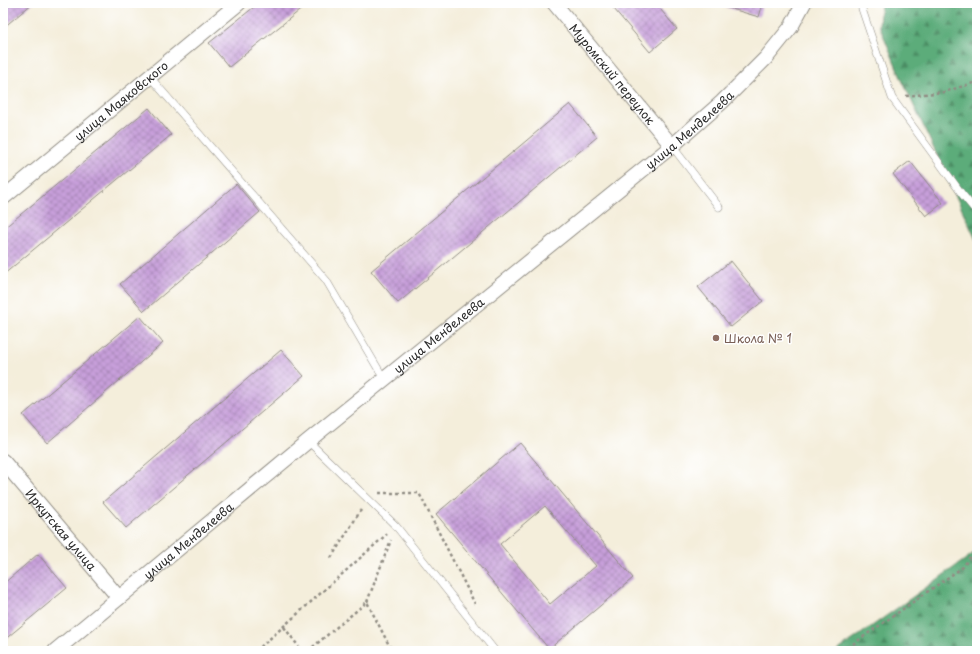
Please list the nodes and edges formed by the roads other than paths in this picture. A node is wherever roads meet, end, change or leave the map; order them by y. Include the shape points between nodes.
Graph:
1 (239, 3) edge
2 (554, 3) edge
3 (804, 3) edge
4 (860, 3) edge
5 (150, 77) junction
6 (672, 146) junction
7 (3, 198) edge
8 (719, 208) dead end
9 (976, 211) edge
10 (384, 379) junction
11 (308, 441) junction
12 (3, 461) edge
13 (119, 598) junction
14 (55, 651) edge
15 (495, 651) edge

1 - 5 street, улица Маяковского
2 - 6 street, Муромский переулок
3 - 6 street, улица Менделеева via 791,27 766,58 722,102
4 - 9 lane via 892,98
5 - 7 street, улица Маяковского
5 - 10 lane via 326,280
6 - 8 lane
6 - 10 street, улица Менделеева
10 - 11 street, улица Менделеева
11 - 13 street, улица Менделеева
11 - 15 lane via 396,526
12 - 13 street, Иркутская улица
13 - 14 street, улица Менделеева

